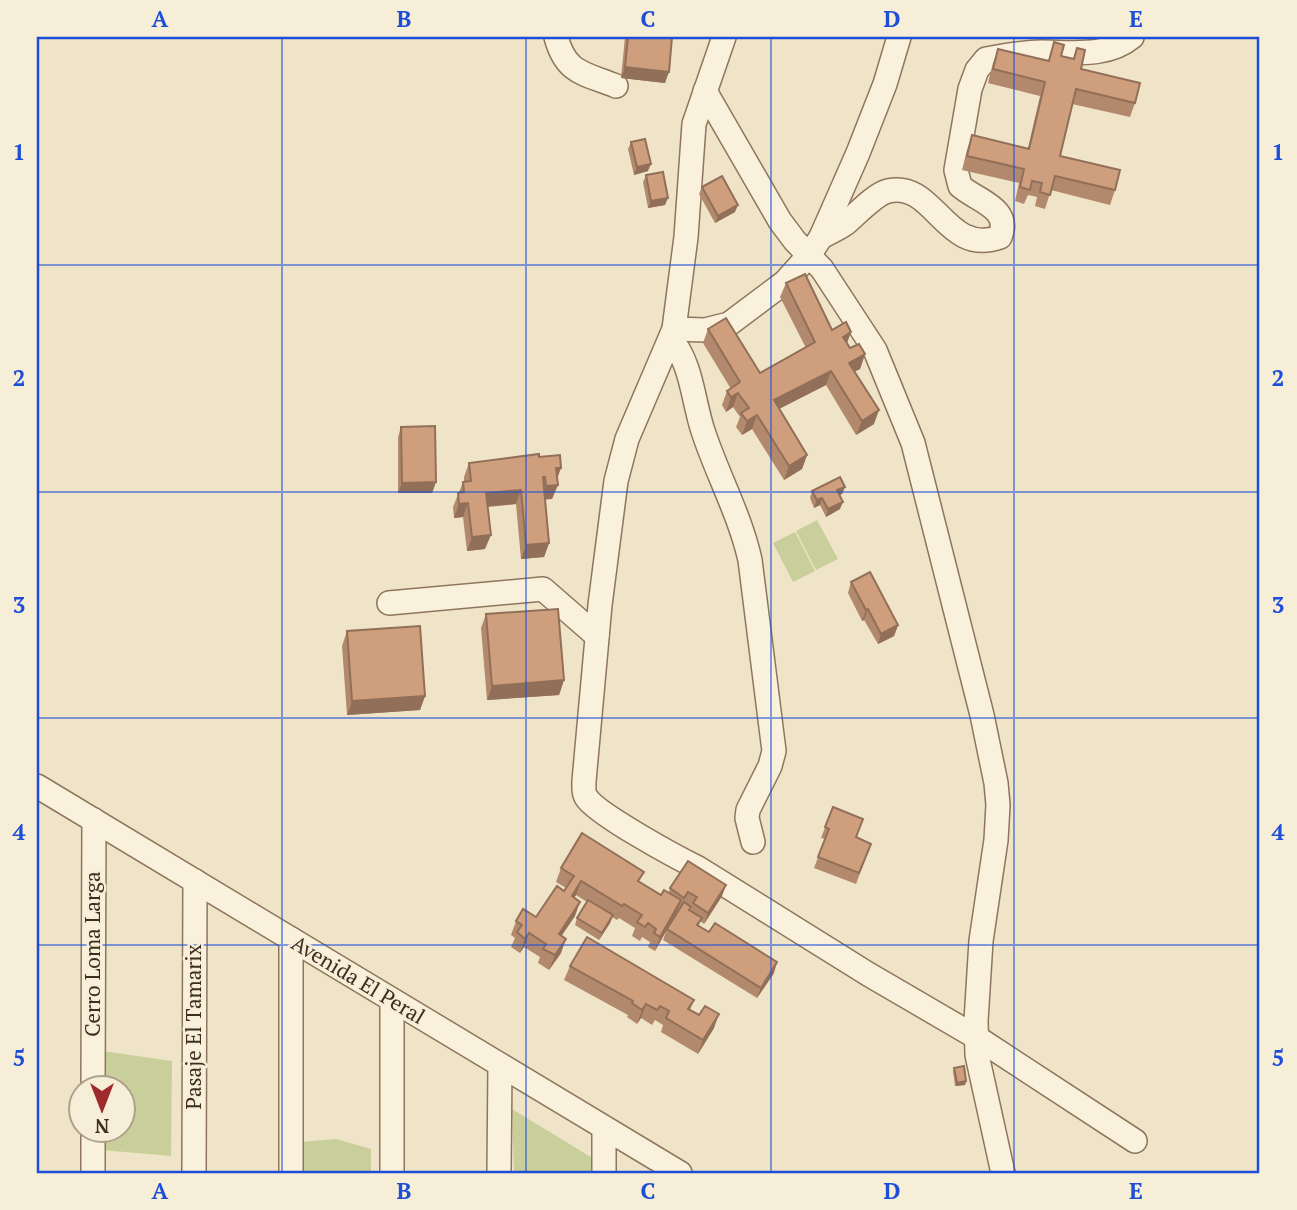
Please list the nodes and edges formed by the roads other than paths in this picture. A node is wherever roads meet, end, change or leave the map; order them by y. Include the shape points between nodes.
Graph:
1 (556, 37) edge
2 (724, 37) edge
3 (899, 37) edge
4 (1132, 37) edge
5 (616, 86) dead end
6 (705, 91) junction
7 (816, 246) junction
8 (672, 334) junction
9 (389, 603) dead end
10 (597, 636) junction
11 (37, 786) edge
12 (94, 820) junction
13 (753, 842) dead end
14 (195, 881) junction
15 (291, 939) junction
16 (392, 1000) junction
17 (976, 1037) junction
18 (500, 1065) junction
19 (93, 1074) edge
20 (604, 1128) junction
21 (1135, 1141) dead end
22 (93, 1144) edge
23 (93, 1173) edge
24 (194, 1173) edge
25 (291, 1173) edge
26 (392, 1173) edge
27 (499, 1173) edge
28 (604, 1173) edge
29 (680, 1173) edge
30 (1003, 1173) edge

1 - 5 street via 560,53 573,68
2 - 6 street
3 - 7 street via 863,141
4 - 7 street via 1100,51 986,59 977,70 956,170 960,186 1003,218 1000,237 971,241 918,197 896,190 885,192
6 - 7 street via 779,221 795,242
6 - 8 street via 692,134 686,237
7 - 8 street via 785,282 729,324
7 - 17 street via 822,269 874,350 913,443 982,715 998,805 978,964
8 - 10 street via 619,467
8 - 13 street via 750,559 774,751 748,810
9 - 10 street via 542,589
10 - 17 street via 584,781 589,801
11 - 12 street, Avenida El Peral
12 - 14 street, Avenida El Peral
12 - 19 street, Cerro Loma Larga
14 - 15 street, Avenida El Peral
14 - 24 street, Pasaje El Tamarix
15 - 16 street, Avenida El Peral
15 - 25 street
16 - 18 street, Avenida El Peral
16 - 26 street
17 - 21 street
17 - 30 street
18 - 20 street, Avenida El Peral
18 - 27 street
20 - 28 street
20 - 29 street, Avenida El Peral
22 - 23 street

